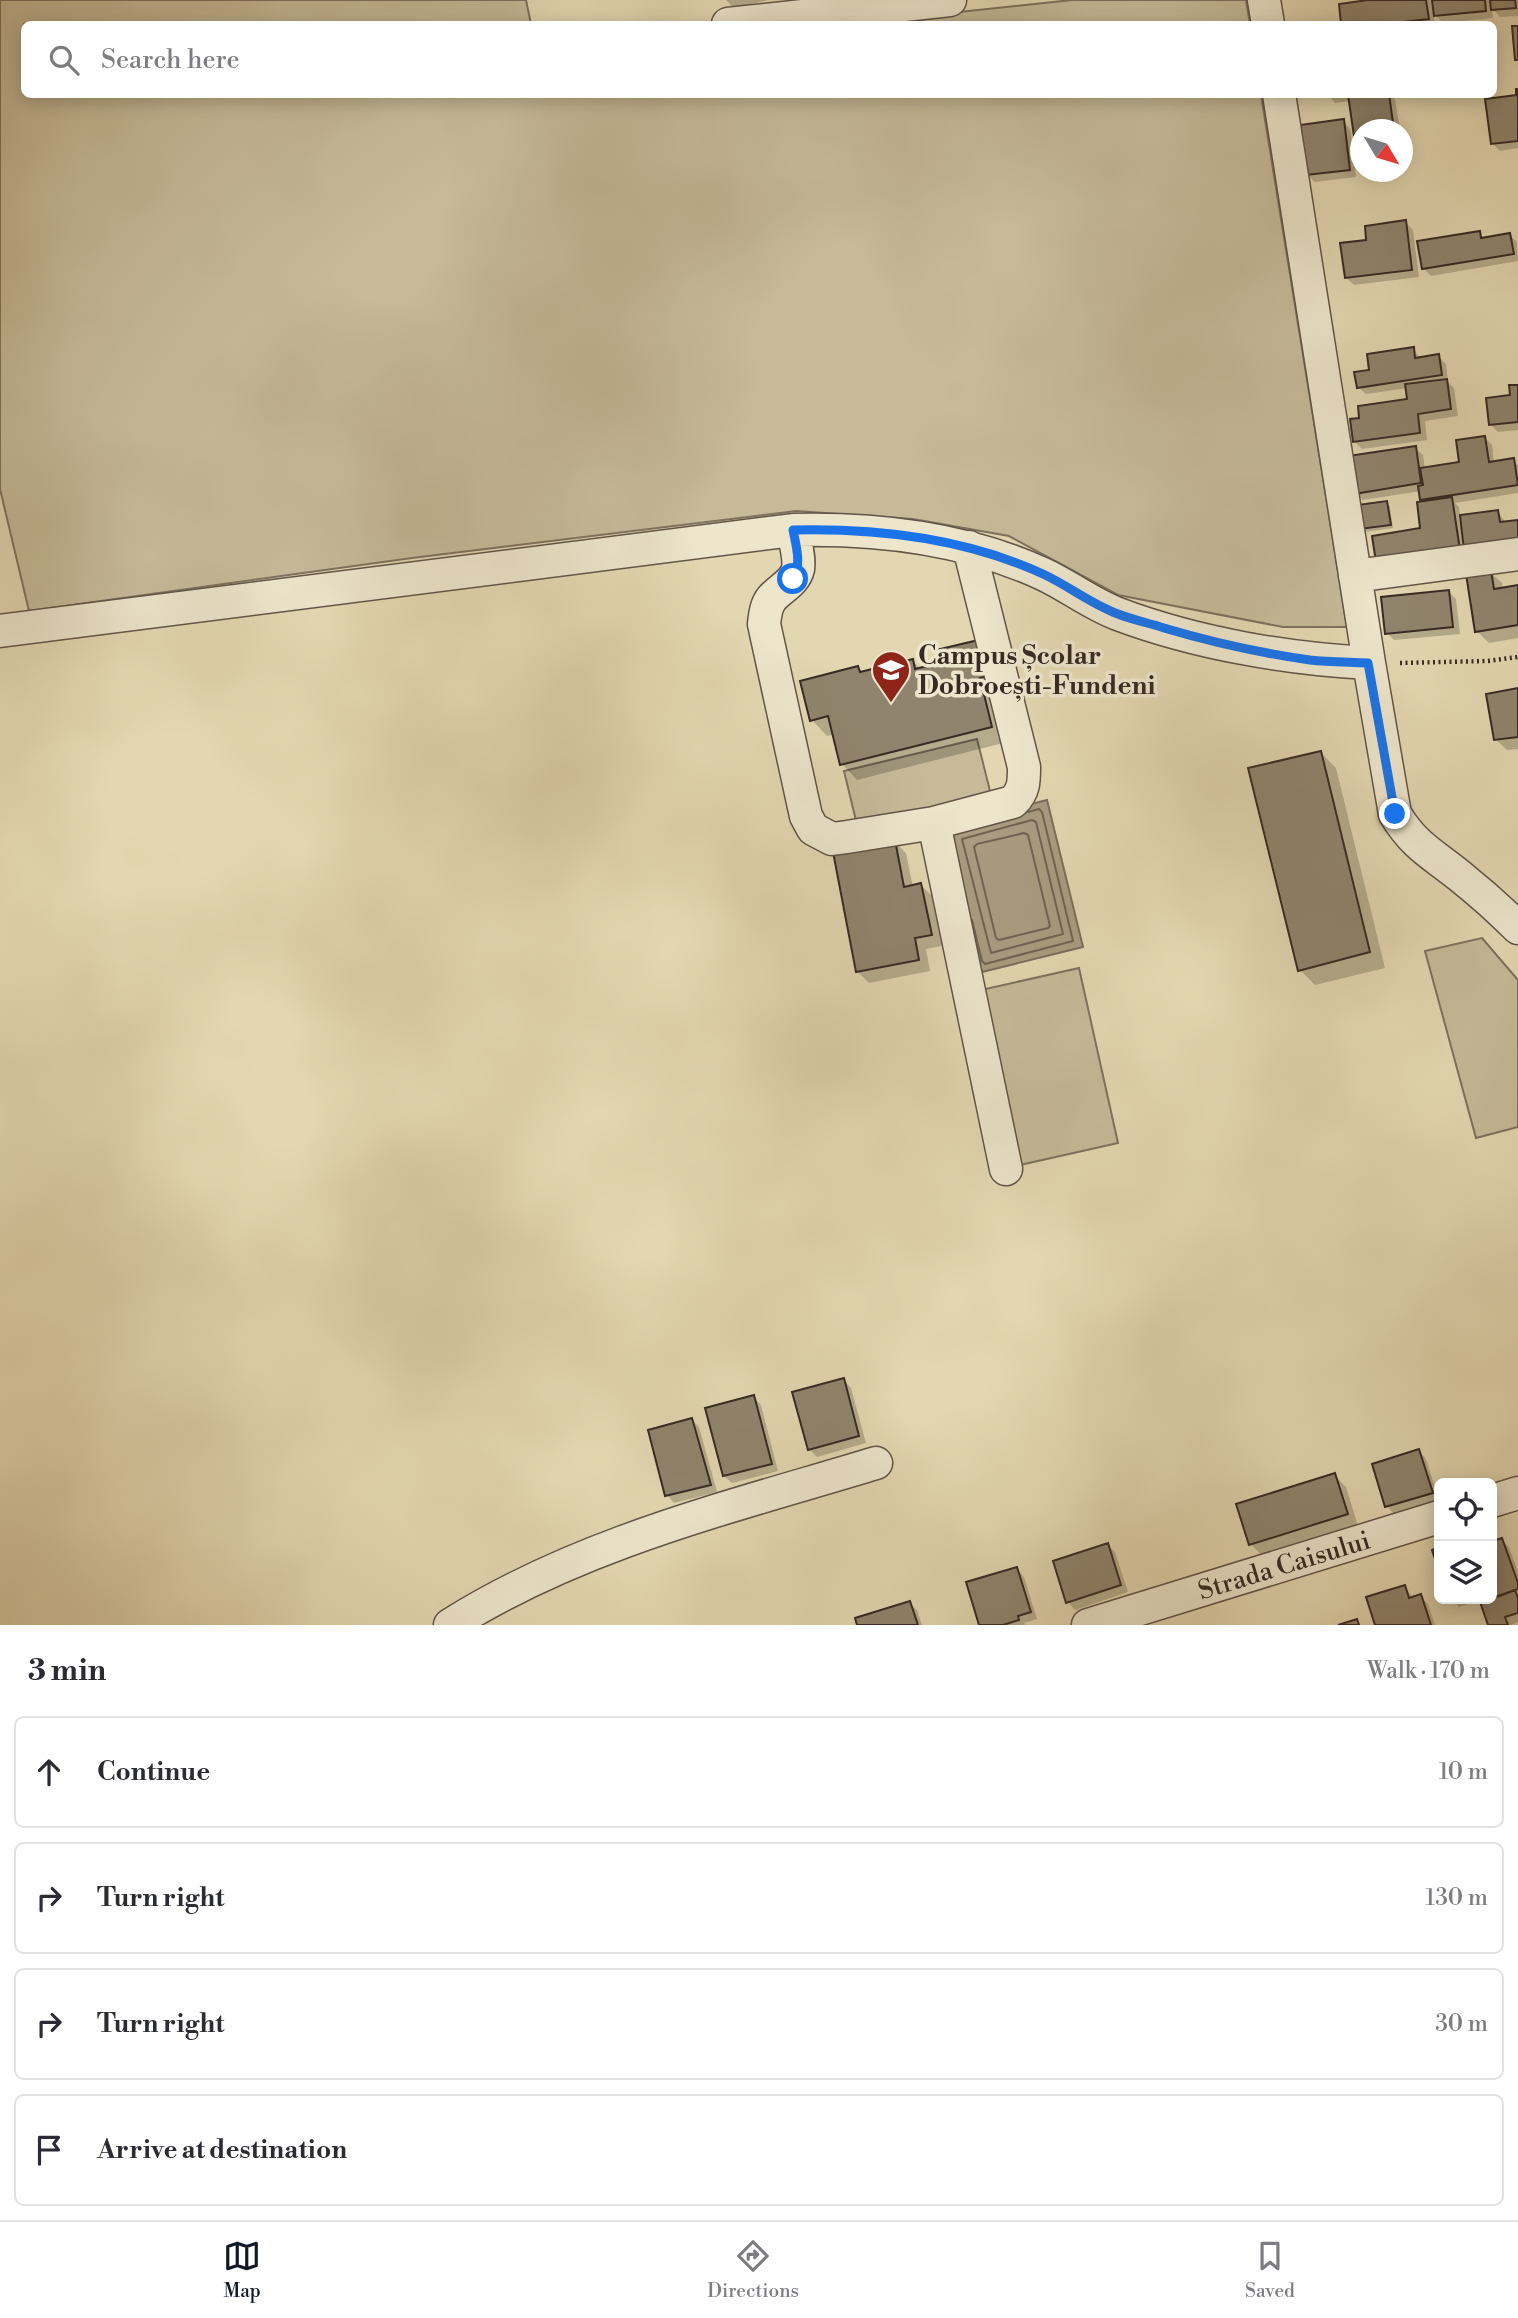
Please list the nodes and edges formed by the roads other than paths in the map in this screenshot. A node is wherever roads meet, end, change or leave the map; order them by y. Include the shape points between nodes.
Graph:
1 (950, 0) edge
2 (1264, 0) edge
3 (756, 21) edge
4 (1268, 21) edge
5 (1280, 98) edge
6 (793, 530) junction
7 (969, 547) junction
8 (1518, 554) edge
9 (1355, 576) junction
10 (0, 631) edge
11 (1368, 663) junction
12 (934, 823) junction
13 (1518, 928) edge
14 (1006, 1169) dead end
15 (876, 1464) dead end
16 (1518, 1493) edge
17 (1497, 1499) edge
18 (1434, 1519) edge
19 (450, 1625) edge
20 (1088, 1625) edge

1 - 3 street
2 - 4 street
5 - 9 street
6 - 7 street via 874,531
6 - 10 street
6 - 12 street via 797,572 771,599 764,624 806,816 813,829 832,839
7 - 11 street via 1042,573 1119,615 1244,648 1311,660
7 - 12 street via 1024,767 1024,783 1013,802
8 - 9 street
9 - 11 street
11 - 13 street via 1395,814 1423,849 1479,891
12 - 14 street
15 - 19 street via 661,1528 559,1566
16 - 17 street
18 - 20 street, Strada Caisului

